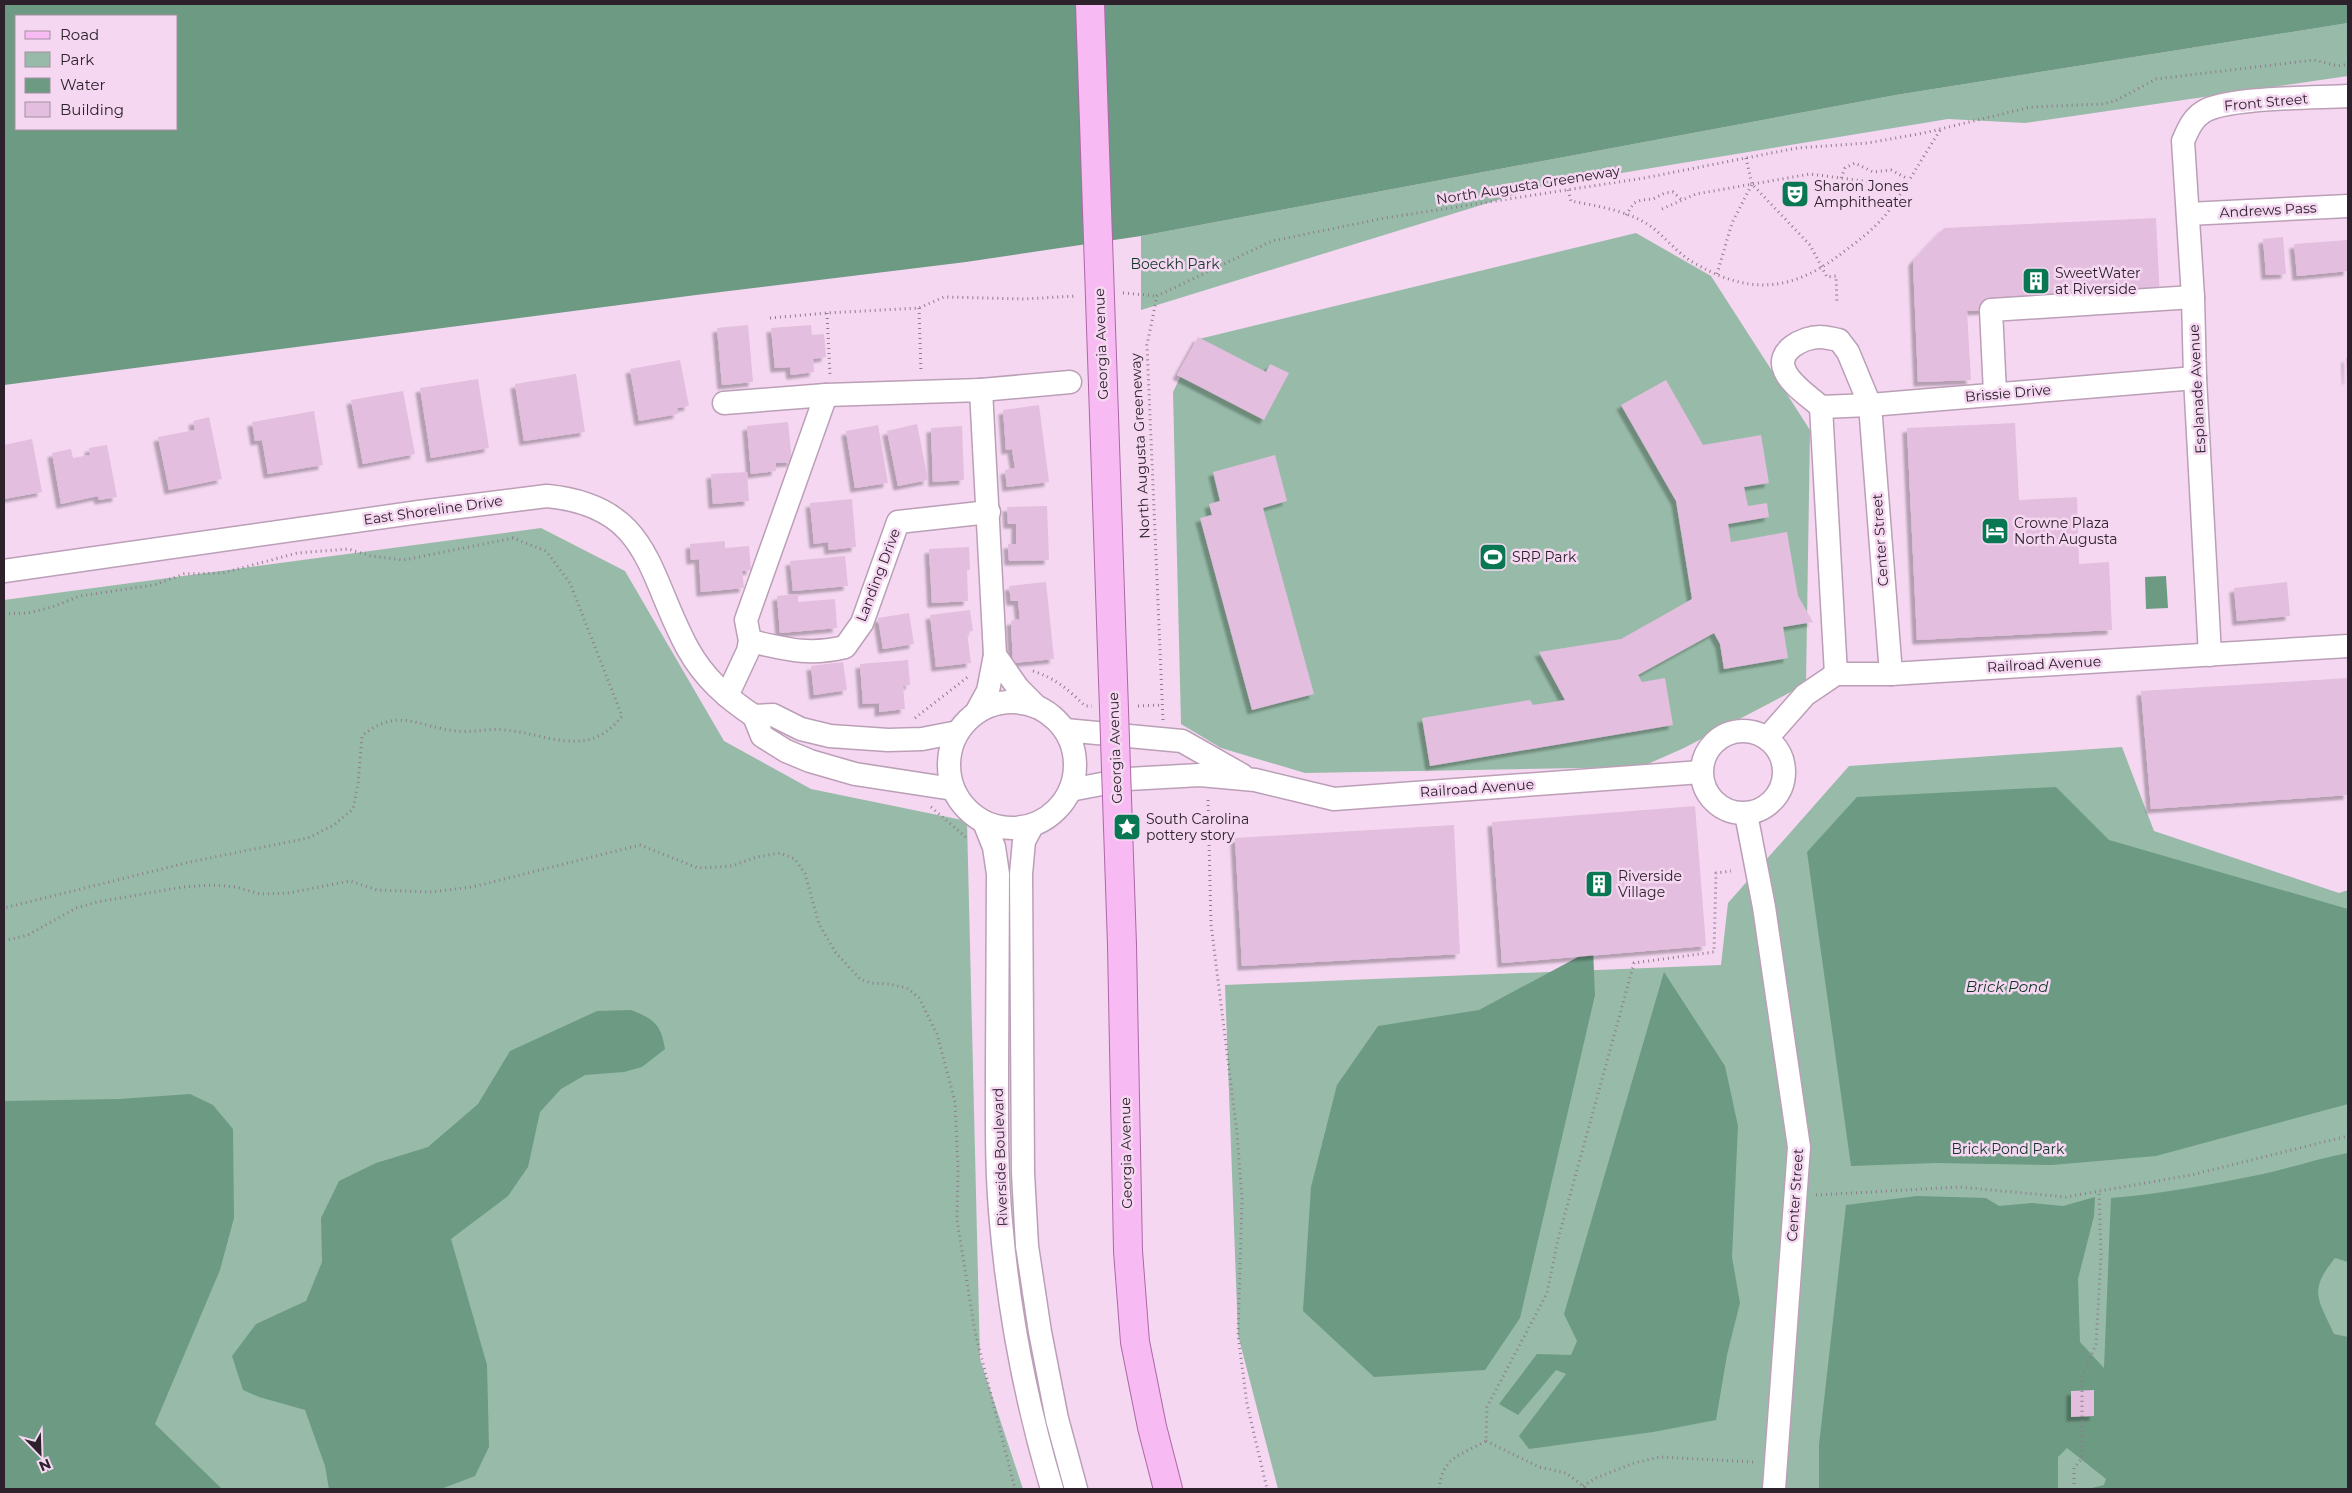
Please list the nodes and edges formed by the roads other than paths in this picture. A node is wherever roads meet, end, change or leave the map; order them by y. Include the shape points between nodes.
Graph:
1 (1090, 4) edge
2 (2348, 96) edge
3 (2190, 124) joint
4 (2348, 206) edge
5 (2188, 214) junction
6 (2193, 297) junction
7 (2195, 378) junction
8 (1070, 382) dead end
9 (828, 386) junction
10 (981, 390) junction
11 (1995, 393) junction
12 (724, 403) dead end
13 (1870, 406) junction
14 (1820, 407) junction
15 (989, 512) junction
16 (4, 572) edge
17 (750, 641) junction
18 (2348, 646) edge
19 (995, 655) junction
20 (2210, 655) junction
21 (1836, 674) junction
22 (1891, 674) junction
23 (727, 696) junction
24 (1037, 707) junction
25 (976, 713) junction
26 (754, 716) junction
27 (1065, 730) junction
28 (958, 732) junction
29 (1766, 738) junction
30 (1701, 772) junction
31 (1255, 780) junction
32 (953, 790) junction
33 (1070, 790) junction
34 (1746, 814) junction
35 (984, 822) junction
36 (1032, 826) junction
37 (1052, 1489) edge
38 (1076, 1489) edge
39 (1168, 1489) edge
40 (1774, 1489) edge

1 - 39 main road, Georgia Avenue, bridge via 1122,945 1128,1252 1135,1342
2 - 3 street, Front Street via 2223,104 2202,112
3 - 5 street, Esplanade Avenue via 2183,140
4 - 5 street, Andrews Pass
5 - 6 street, Esplanade Avenue
6 - 7 street, Esplanade Avenue
6 - 11 street via 1990,310
7 - 11 street, Brissie Drive
7 - 20 street, Esplanade Avenue
8 - 10 street
9 - 10 street
9 - 12 street
9 - 17 street via 746,620
10 - 15 street
11 - 13 street, Brissie Drive
13 - 14 street, Brissie Drive
13 - 14 street, Center Street via 1848,352 1839,340 1820,337 1792,346 1783,356 1782,366 1786,374
13 - 22 street, Center Street
14 - 21 street
15 - 17 street, Landing Drive via 898,522 862,623 845,647 802,653
15 - 19 street
16 - 23 street, East Shoreline Drive via 419,512 547,496 566,498 602,510 632,533 651,565 688,650
17 - 23 street
18 - 20 street, Railroad Avenue
19 - 24 street via 1018,688
19 - 25 street via 988,691
20 - 22 street, Railroad Avenue
21 - 22 street, Railroad Avenue
21 - 29 street via 1804,694
23 - 26 street, East Shoreline Drive
24 - 25 street via 1021,702 1004,702
24 - 27 street via 1052,716
25 - 28 street
26 - 28 street via 773,715 801,729 830,736 922,739
26 - 32 street via 762,736 810,761 855,774
27 - 31 street, Railroad Avenue via 1182,742
27 - 33 street via 1075,760 1075,777
28 - 32 street via 952,744 948,768
29 - 30 street via 1748,731 1721,737 1703,758
29 - 34 street via 1780,754 1783,780 1779,793 1770,803 1759,811
30 - 31 street, Railroad Avenue via 1334,799
30 - 34 street via 1709,798 1732,813
31 - 33 street, Railroad Avenue via 1168,776 1128,779
32 - 35 street via 972,815
33 - 36 street via 1054,812
34 - 40 street, Center Street via 1764,907 1799,1147
35 - 36 street via 995,826
35 - 37 street, Riverside Boulevard via 994,847 998,874 997,1128 1001,1220 1020,1363 1034,1429
36 - 38 street, Riverside Boulevard via 1024,841 1021,874 1023,1173 1027,1246 1057,1419

